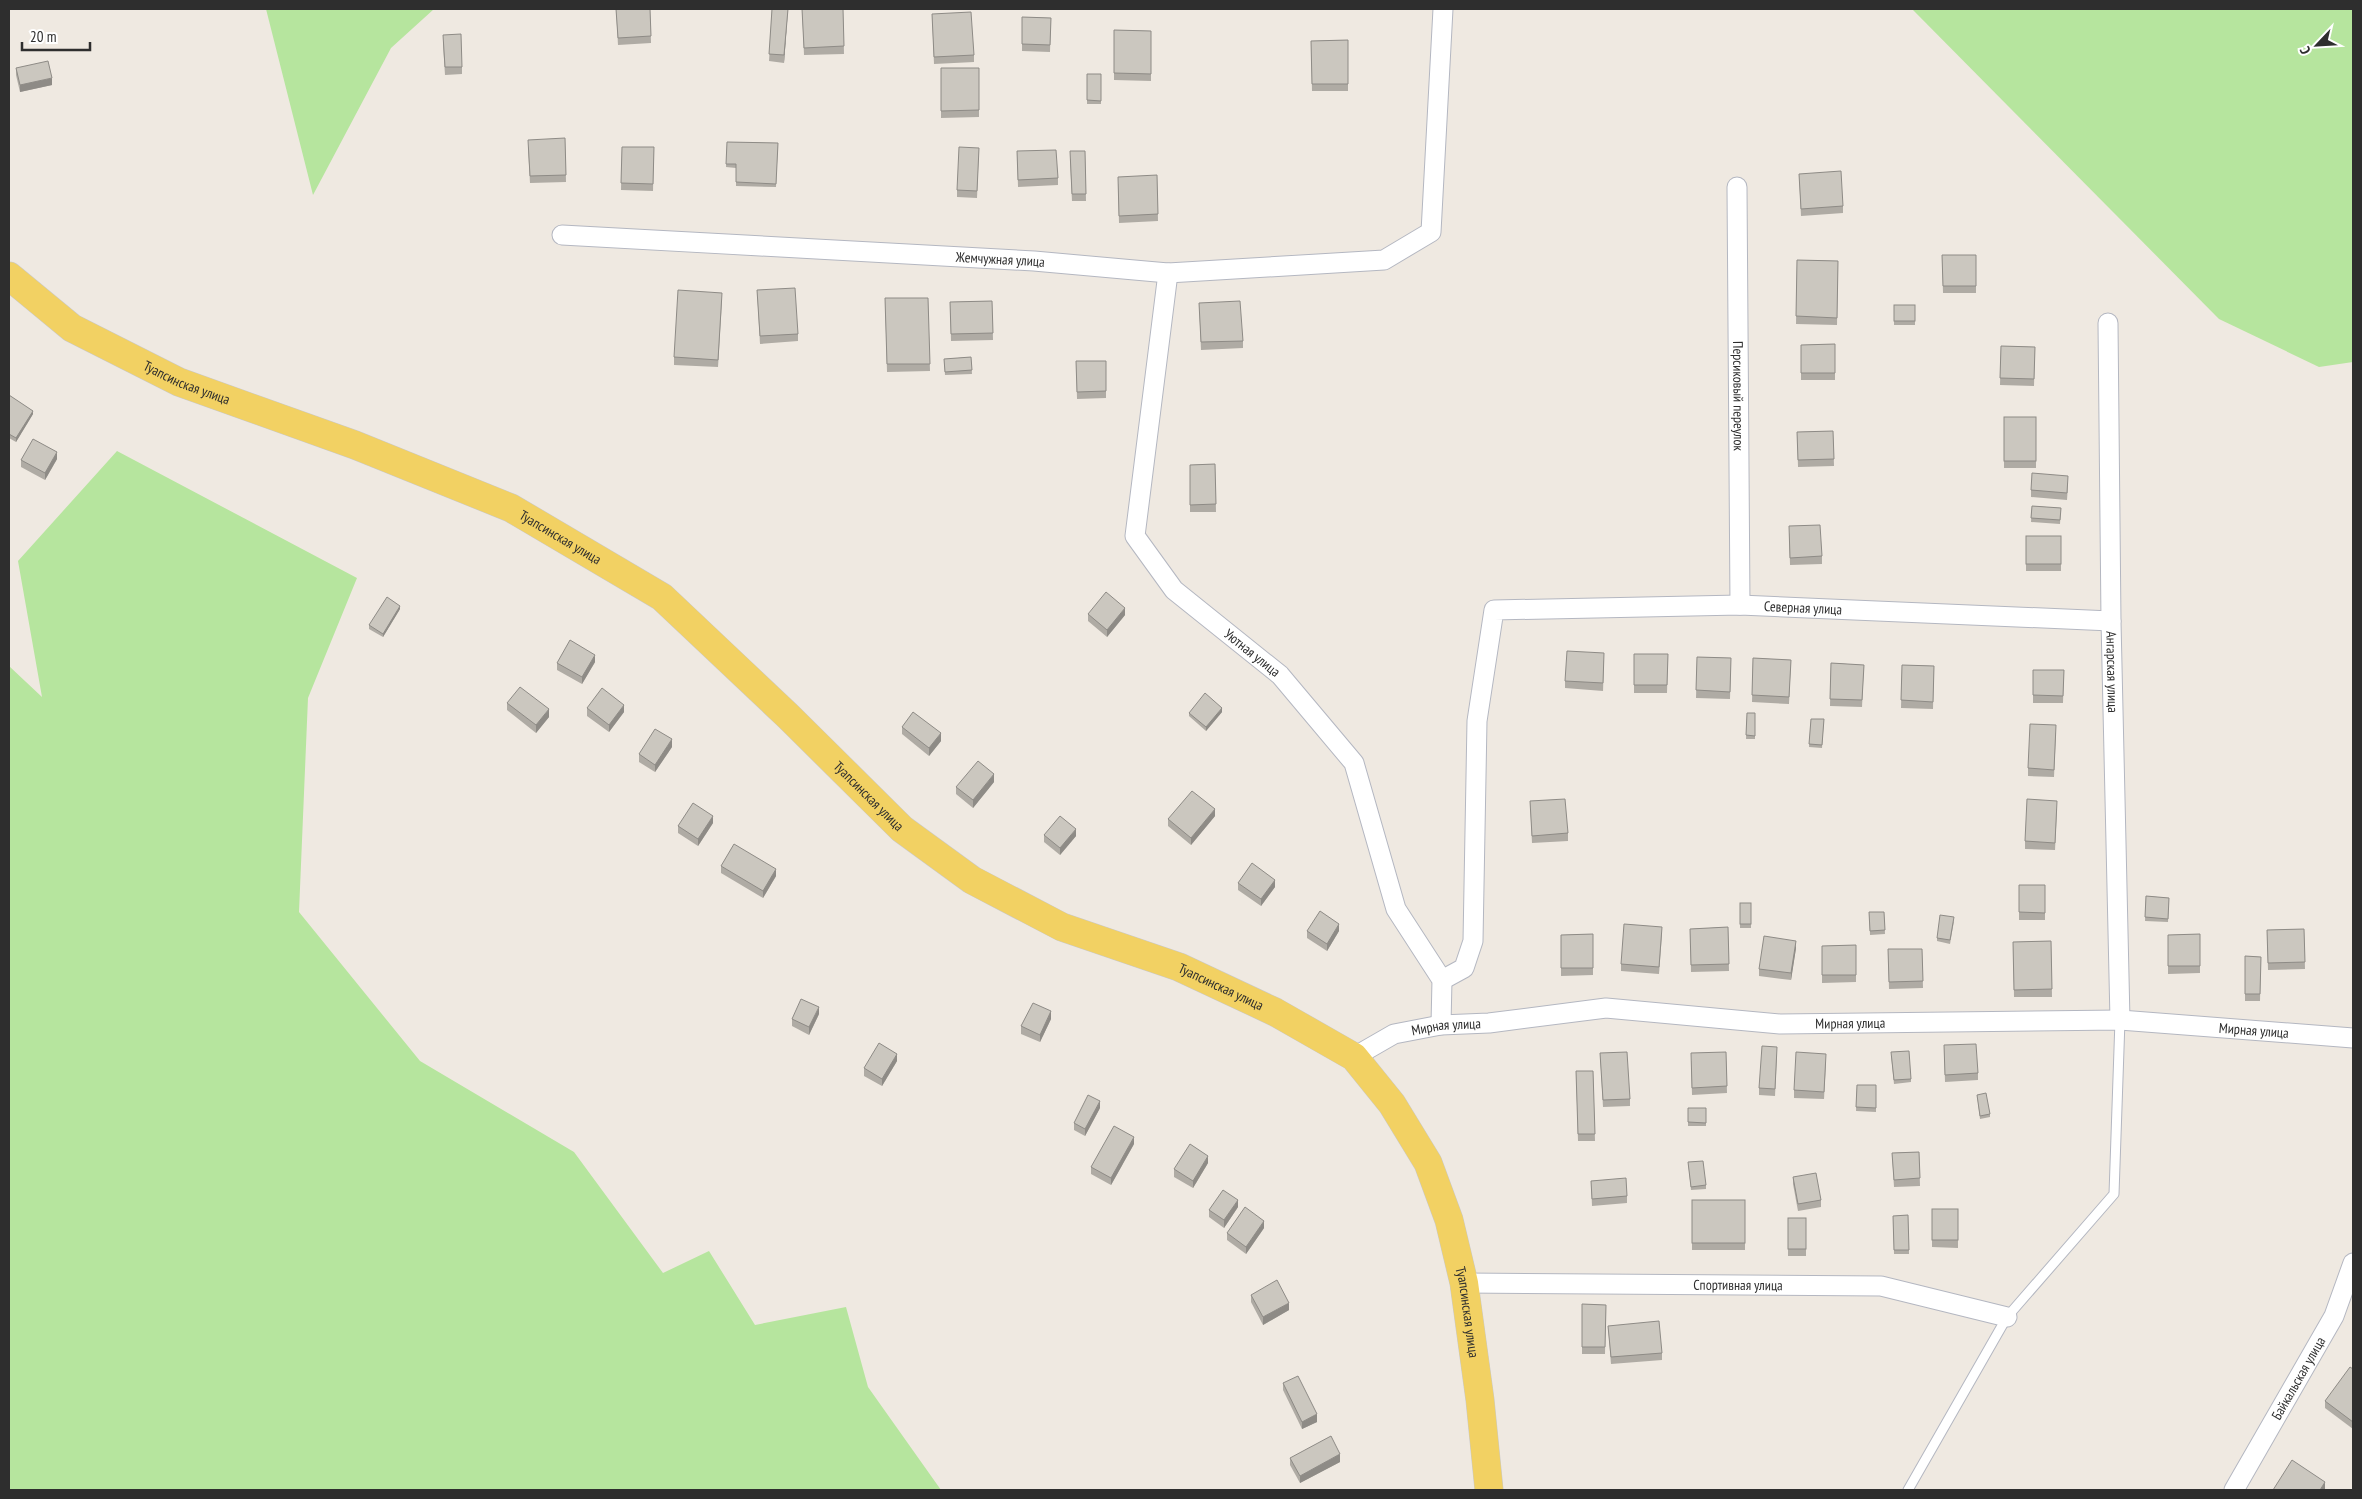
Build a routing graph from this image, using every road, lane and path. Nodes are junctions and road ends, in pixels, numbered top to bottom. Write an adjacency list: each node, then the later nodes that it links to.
1 (1443, 9): 4 (street, Жемчужная улица)
2 (1737, 187): 7 (street, Персиковый переулок)
3 (562, 235): 4 (street, Жемчужная улица)
4 (1168, 273): 9 (street, Уютная улица)
5 (9, 276): 13 (main road, Туапсинская улица)
6 (2108, 323): 8 (street, Ангарская улица)
7 (1740, 605): 8 (street, Северная улица); 9 (street, Северная улица)
8 (2111, 621): 10 (street, Ангарская улица)
9 (1442, 980): 11 (street)
10 (2120, 1020): 11 (street, Мирная улица); 12 (street, Мирная улица); 16 (lane)
11 (1441, 1025): 13 (street, Мирная улица)
12 (2353, 1038)
13 (1354, 1056): 15 (main road, Туапсинская улица)
14 (2353, 1263): 19 (street, Байкальская улица)
15 (1464, 1283): 16 (street, Спортивная улица); 17 (main road, Туапсинская улица)
16 (2007, 1317): 18 (lane)
17 (1489, 1490)
18 (1908, 1490)
19 (2234, 1490)

